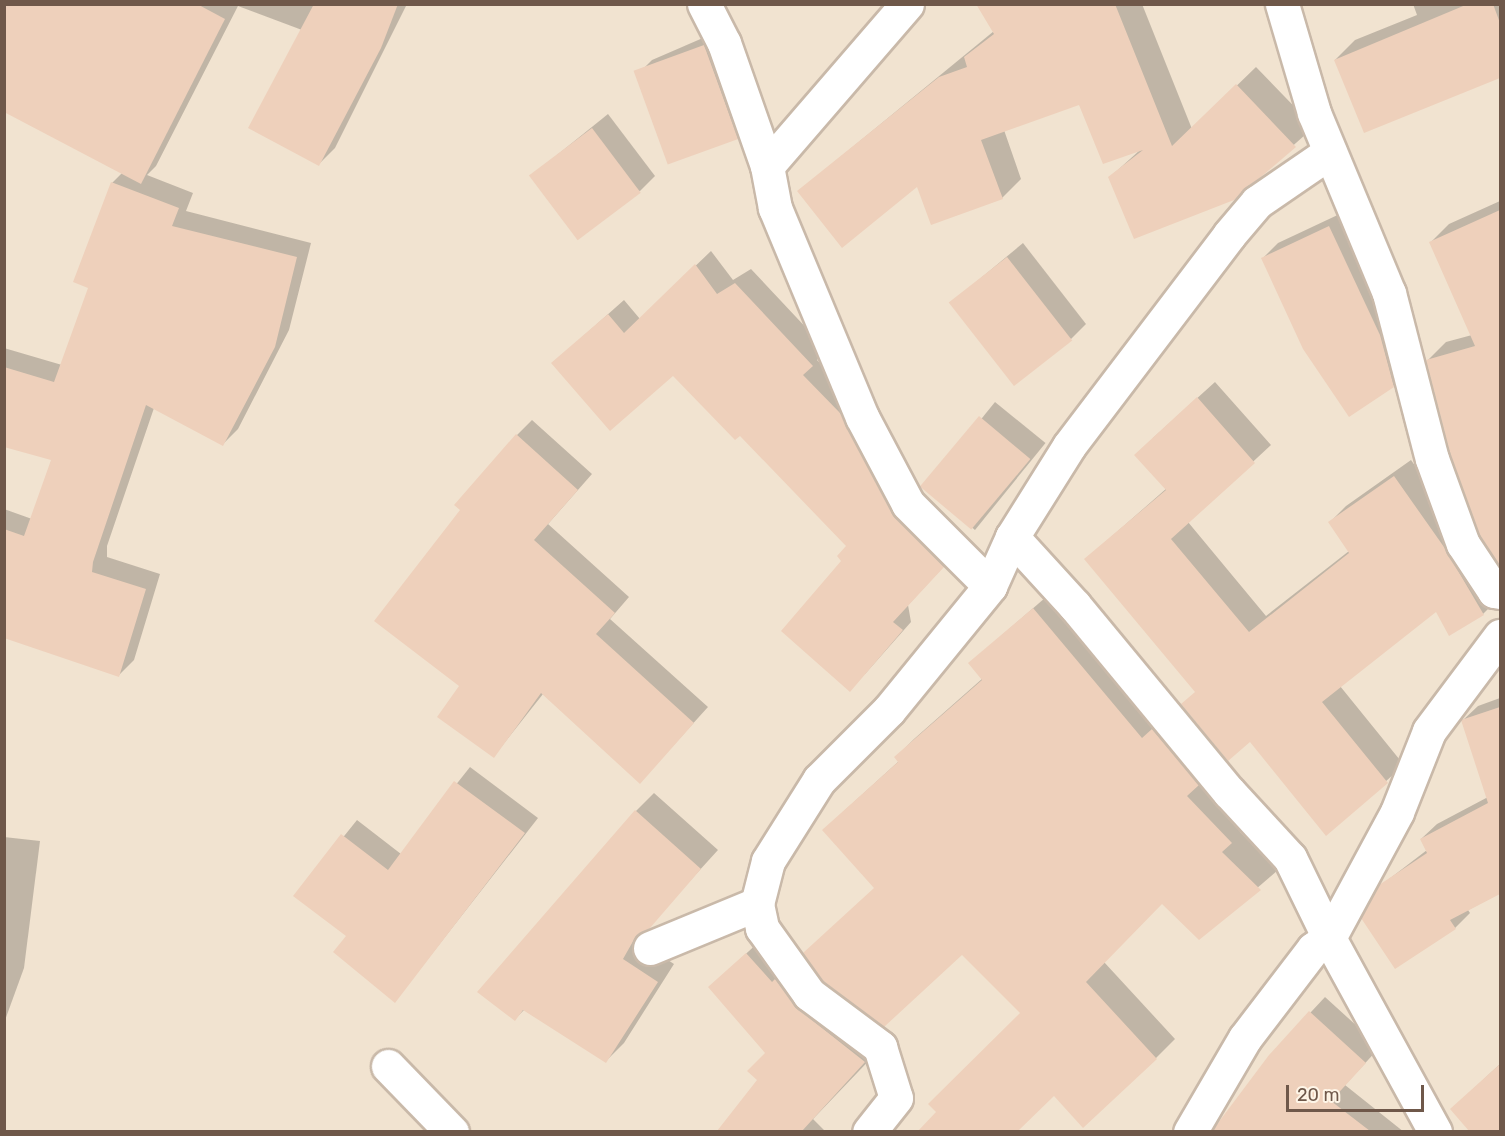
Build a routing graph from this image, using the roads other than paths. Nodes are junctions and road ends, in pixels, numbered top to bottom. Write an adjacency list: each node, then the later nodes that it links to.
1 (704, 4): 5 (street)
2 (907, 4): 5 (street)
3 (1282, 4): 4 (street)
4 (1330, 152): 6 (street); 8 (street)
5 (767, 166): 7 (street)
6 (1012, 537): 7 (street); 11 (street)
7 (990, 586): 10 (street)
8 (1500, 592)
9 (1500, 636): 11 (street)
10 (757, 904): 12 (street); 15 (street)
11 (1329, 938): 16 (street); 17 (street)
12 (650, 948)
13 (388, 1066): 14 (street)
14 (452, 1131)
15 (869, 1131)
16 (1190, 1131)
17 (1435, 1131)

